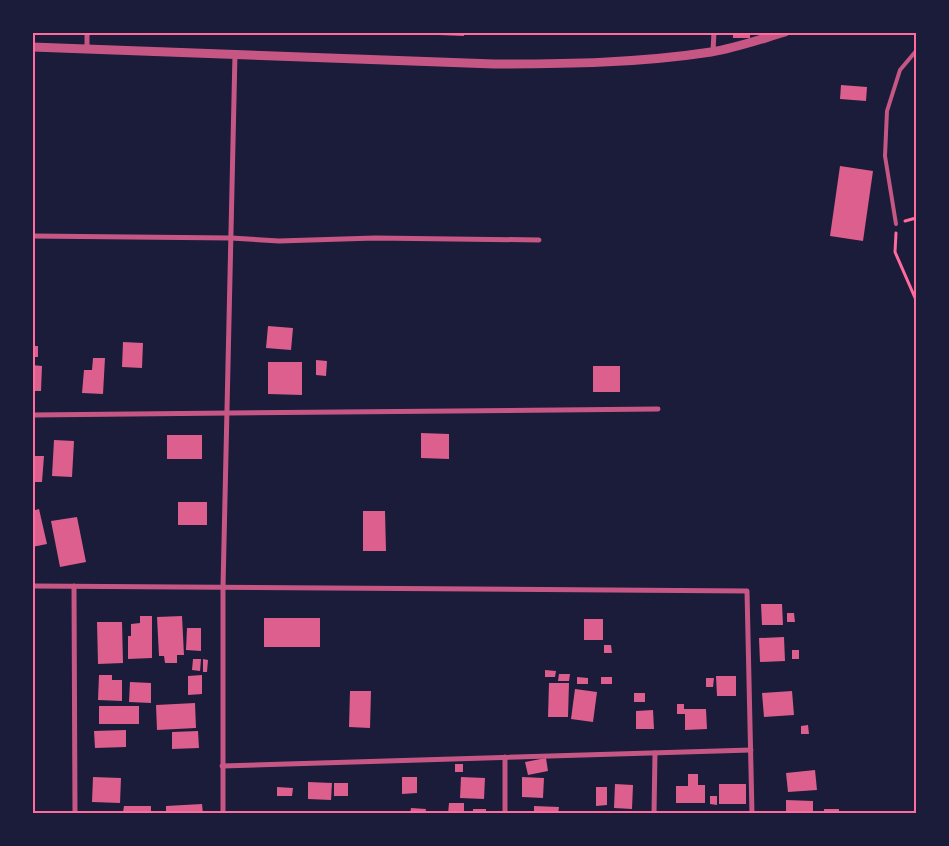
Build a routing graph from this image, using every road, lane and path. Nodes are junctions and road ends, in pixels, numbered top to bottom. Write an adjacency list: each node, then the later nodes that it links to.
1 (87, 32): 5 (street)
2 (714, 32): 6 (street)
3 (785, 32): 6 (street)
4 (32, 47): 5 (street)
5 (87, 50): 8 (street)
6 (713, 51): 8 (street)
7 (916, 51): 9 (lane)
8 (236, 54): 11 (street)
9 (896, 224): 13 (path)
10 (32, 236): 11 (street)
11 (231, 238): 12 (street); 15 (street)
12 (539, 240)
13 (916, 300)
14 (658, 409): 15 (street)
15 (227, 414): 16 (street); 19 (street)
16 (32, 415)
17 (32, 586): 18 (street)
18 (74, 586): 19 (street); 24 (street)
19 (223, 587): 20 (street); 23 (street)
20 (751, 750): 21 (street); 28 (street)
21 (655, 753): 22 (street); 27 (street)
22 (505, 758): 23 (street); 26 (street)
23 (222, 766): 25 (street)
24 (75, 814)
25 (224, 814)
26 (505, 814)
27 (654, 814)
28 (752, 814)

